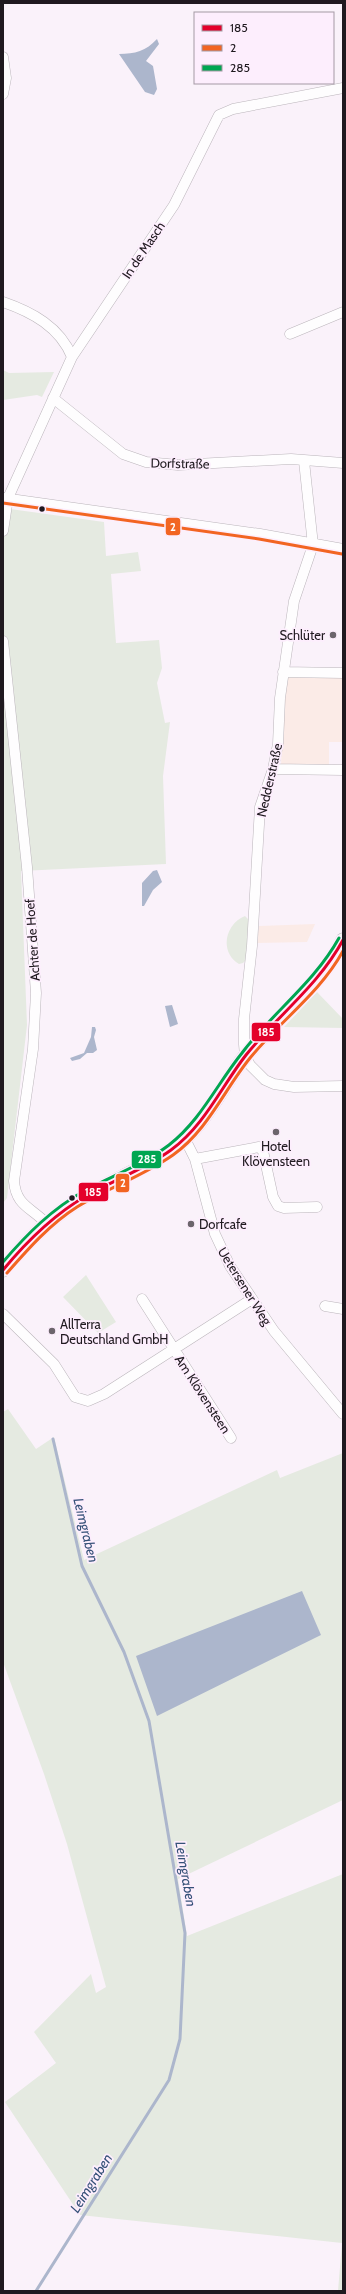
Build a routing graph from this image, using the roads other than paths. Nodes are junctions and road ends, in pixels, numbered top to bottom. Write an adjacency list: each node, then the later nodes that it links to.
1 (3, 57): 3 (street)
2 (343, 88): 7 (street, In de Masch)
3 (4, 89)
4 (3, 302): 7 (street)
5 (343, 312): 6 (street)
6 (290, 334)
7 (72, 357): 8 (street, In de Masch)
8 (53, 398): 9 (street, Dorfstraße); 11 (street, In de Masch)
9 (304, 461): 10 (street, Dorfstraße); 13 (street, Nedderstraße)
10 (343, 463)
11 (6, 498): 12 (street); 13 (street)
12 (3, 531)
13 (314, 545): 14 (street); 16 (street, Nedderstraße)
14 (343, 549)
15 (3, 641): 26 (street, Achter de Hoef)
16 (283, 672): 17 (street); 18 (street, Nedderstraße)
17 (343, 673)
18 (273, 769): 19 (street); 21 (street, Nedderstraße)
19 (343, 770)
20 (343, 940): 21 (main road)
21 (245, 1056): 22 (street); 23 (main road)
22 (343, 1086)
23 (185, 1139): 24 (street, Uetersener Weg); 26 (main road)
24 (195, 1159): 25 (street); 29 (street, Uetersener Weg)
25 (317, 1207)
26 (47, 1224): 27 (main road)
27 (3, 1270)
28 (142, 1299): 33 (street, Am Klövensteen)
29 (252, 1299): 33 (street, Am Klövensteen); 34 (street, Uetersener Weg)
30 (325, 1306): 31 (street)
31 (343, 1309)
32 (3, 1314): 33 (street, Am Klövensteen)
33 (174, 1349): 35 (street, Am Klövensteen)
34 (343, 1414)
35 (231, 1438)

